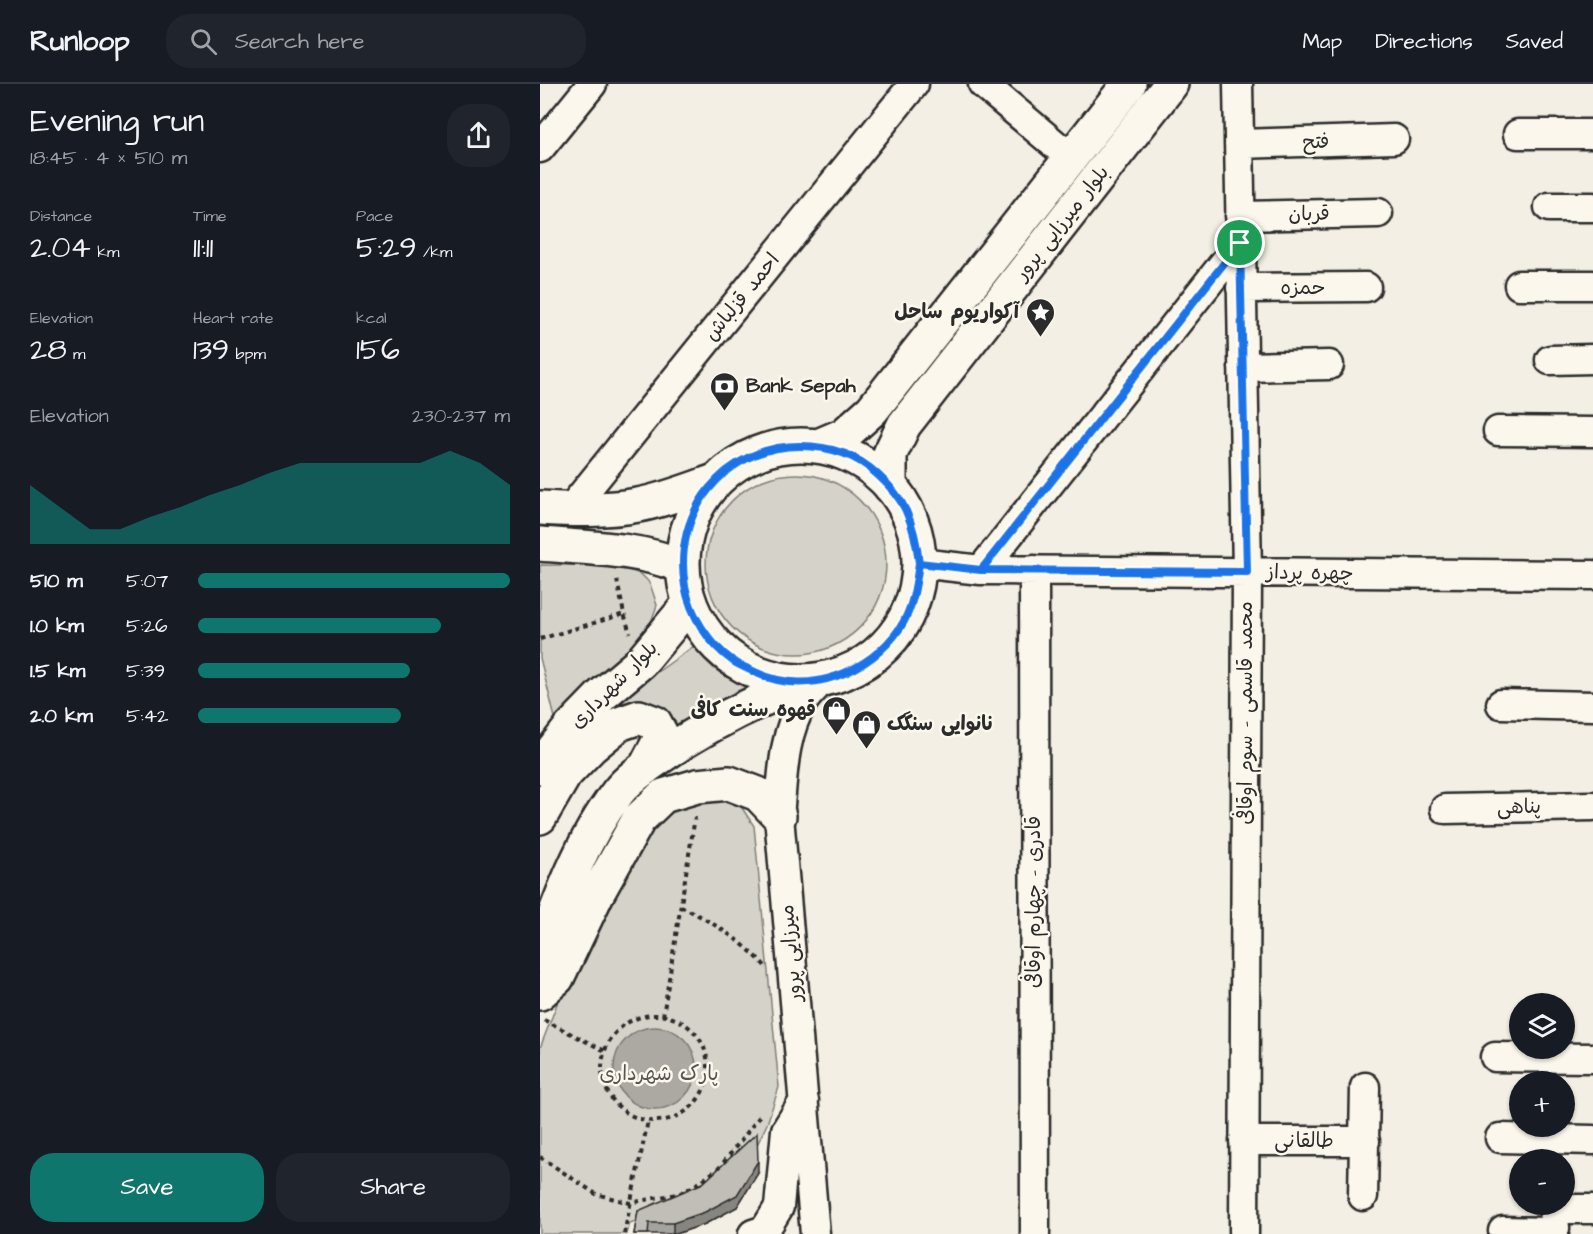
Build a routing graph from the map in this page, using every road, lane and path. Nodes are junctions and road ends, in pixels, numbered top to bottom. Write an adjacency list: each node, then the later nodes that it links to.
1 (592, 84): 11 (street)
2 (914, 84): 30 (street, احمد قزلباش)
3 (983, 84): 12 (street)
4 (1130, 84): 12 (main road, بلوار میرزایی پرور)
5 (1171, 84): 29 (main road, بلوار میرزایی پرور)
6 (1238, 84): 10 (street, محمد قاسمی - سوم اوقافی)
7 (1518, 134): 8 (street)
8 (1593, 134)
9 (1394, 140): 10 (street, فتح)
10 (1239, 144): 16 (street, محمد قاسمی - سوم اوقافی)
11 (540, 148)
12 (1071, 158): 27 (main road, بلوار میرزایی پرور)
13 (1549, 207): 14 (street)
14 (1593, 207)
15 (1378, 213): 16 (street, قربان)
16 (1240, 229): 19 (street, محمد قاسمی - سوم اوقافی); 35 (street)
17 (1519, 285): 18 (street)
18 (1593, 285)
19 (1241, 288): 20 (street, حمزه); 24 (street, محمد قاسمی - سوم اوقافی)
20 (1366, 288)
21 (1550, 360): 22 (street)
22 (1593, 360)
23 (1329, 365): 24 (street)
24 (1243, 367): 37 (street, محمد قاسمی - سوم اوقافی)
25 (1498, 431): 26 (street)
26 (1593, 432)
27 (818, 446): 28 (main road); 29 (main road)
28 (715, 481): 30 (main road); 34 (main road)
29 (890, 486): 33 (main road)
30 (555, 509)
31 (540, 544): 32 (main road)
32 (613, 550): 34 (main road); 40 (path)
33 (919, 563): 35 (street, چهره پرداز); 43 (main road)
34 (682, 566): 39 (main road)
35 (981, 570): 36 (street, چهره پرداز)
36 (1034, 570): 37 (street, چهره پرداز); 78 (street, قادری - چهارم اوقافی)
37 (1247, 572): 38 (street, چهره پرداز); 69 (street, محمد قاسمی - سوم اوقافی)
38 (1593, 575)
39 (689, 604): 42 (main road, بلوار شهرداری); 43 (main road)
40 (624, 614): 41 (path); 42 (path)
41 (540, 639)
42 (641, 662): 46 (main road, بلوار شهرداری)
43 (812, 682): 47 (main road); 51 (street, میرزایی پرور)
44 (1501, 704): 45 (street)
45 (1593, 706)
46 (540, 766)
47 (645, 768): 52 (main road); 54 (main road)
48 (698, 786): 51 (main road); 53 (path); 56 (main road)
49 (1593, 806): 50 (street, پناهی)
50 (1445, 809)
51 (779, 816): 63 (street, میرزایی پرور)
52 (540, 817)
53 (681, 906): 55 (path); 57 (path)
54 (540, 956)
55 (765, 967)
56 (540, 993)
57 (663, 1016): 59 (path); 65 (path)
58 (540, 1018): 59 (path)
59 (605, 1051): 65 (path)
60 (1495, 1057): 61 (street)
61 (1593, 1058)
62 (1365, 1087): 67 (street)
63 (804, 1101): 76 (street); 77 (street, میرزایی پرور)
64 (760, 1116): 72 (path)
65 (648, 1121): 72 (path)
66 (1500, 1138): 68 (street)
67 (1365, 1140): 69 (street, طالقانی); 71 (street)
68 (1593, 1140)
69 (1244, 1142): 79 (street, محمد قاسمی - سوم اوقافی)
70 (540, 1157): 72 (path)
71 (1363, 1196)
72 (630, 1203): 75 (path)
73 (1593, 1209): 74 (street)
74 (1503, 1231)
75 (624, 1234)
76 (753, 1234)
77 (815, 1234)
78 (1035, 1234)
79 (1244, 1234)

